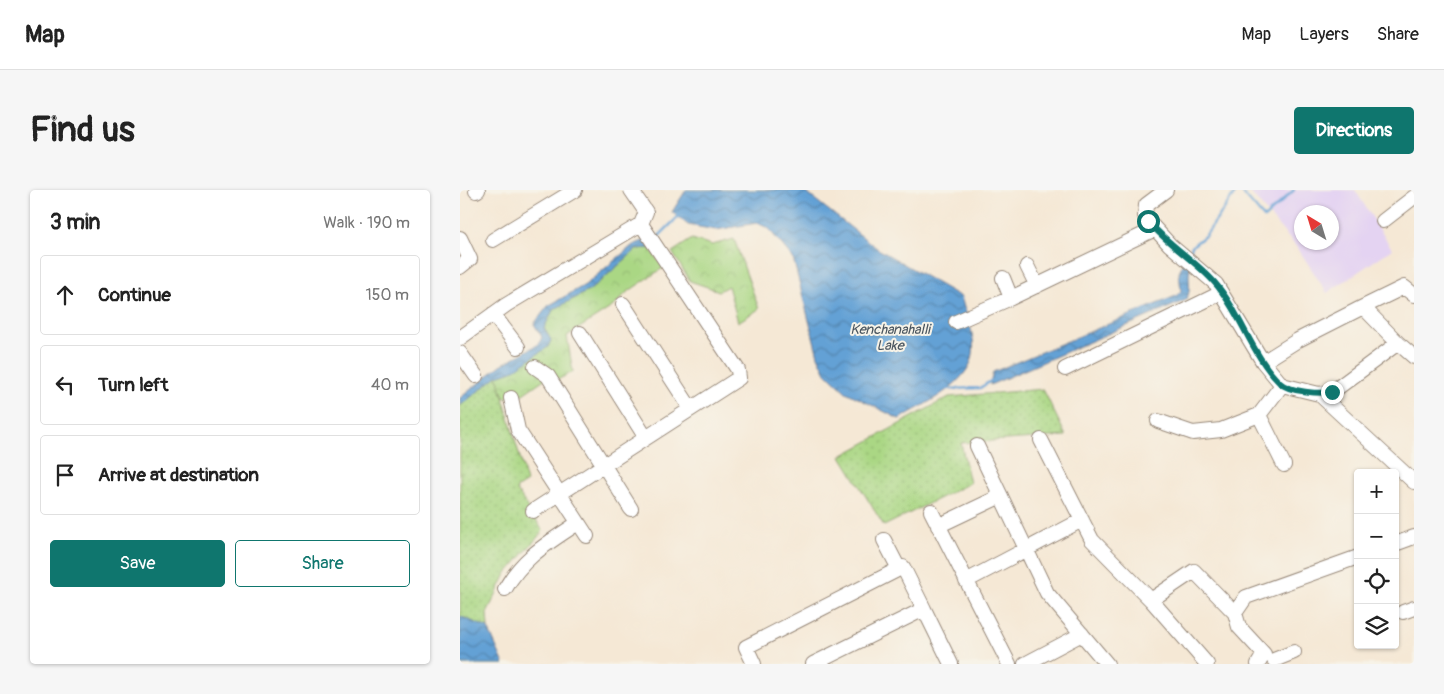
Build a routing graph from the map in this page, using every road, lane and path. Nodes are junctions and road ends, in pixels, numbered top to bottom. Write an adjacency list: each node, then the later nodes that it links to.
1 (575, 190): 9 (street)
2 (632, 190): 6 (street)
3 (1166, 190): 7 (street)
4 (1414, 197): 5 (street)
5 (1384, 220)
6 (641, 224): 19 (street); 34 (street)
7 (1155, 229): 13 (street); 14 (street)
8 (460, 238): 11 (street)
9 (494, 240)
10 (1027, 266): 13 (street)
11 (460, 267)
12 (1003, 278): 16 (street)
13 (1037, 286): 16 (street)
14 (1221, 292): 27 (street); 29 (street)
15 (1414, 295): 18 (street)
16 (1011, 298): 20 (street)
17 (623, 304): 34 (street)
18 (1363, 307): 23 (street); 27 (street)
19 (493, 314): 22 (street); 24 (street)
20 (956, 322)
21 (580, 333): 37 (street)
22 (460, 338)
23 (1398, 343): 26 (street); 32 (street)
24 (518, 348)
25 (460, 353): 30 (street)
26 (1414, 357)
27 (1263, 362): 31 (street)
28 (535, 367): 40 (street)
29 (1065, 369)
30 (476, 376)
31 (1282, 385): 32 (street); 35 (street)
32 (1319, 394): 42 (street)
33 (511, 398): 43 (street)
34 (691, 409): 37 (street)
35 (1258, 414): 36 (street); 41 (street)
36 (1158, 420)
37 (646, 438): 40 (street)
38 (1041, 440): 48 (street)
39 (977, 446): 44 (street)
40 (604, 465): 43 (street); 45 (street)
41 (1284, 465)
42 (1414, 482)
43 (559, 494): 46 (street); 49 (street)
44 (1001, 496): 50 (street); 55 (street)
45 (631, 509)
46 (533, 510)
47 (931, 511): 50 (street)
48 (1082, 520): 55 (street); 60 (street)
49 (578, 524): 51 (street); 59 (street)
50 (938, 526): 58 (street)
51 (587, 536)
52 (1414, 537): 54 (street)
53 (884, 540): 57 (street)
54 (1399, 543)
55 (1026, 549): 58 (street); 63 (street)
56 (1354, 558): 62 (street)
57 (899, 569): 61 (street); 67 (street)
58 (966, 581): 69 (street)
59 (505, 589)
60 (1151, 600): 62 (street); 72 (street)
61 (924, 609): 66 (street); 68 (street)
62 (1235, 613): 65 (street)
63 (1082, 634): 70 (street); 71 (street)
64 (1294, 652): 65 (street)
65 (1268, 661)
66 (816, 663)
67 (754, 664)
68 (951, 664)
69 (1009, 664)
70 (1025, 664)
71 (1107, 664)
72 (1207, 664)

